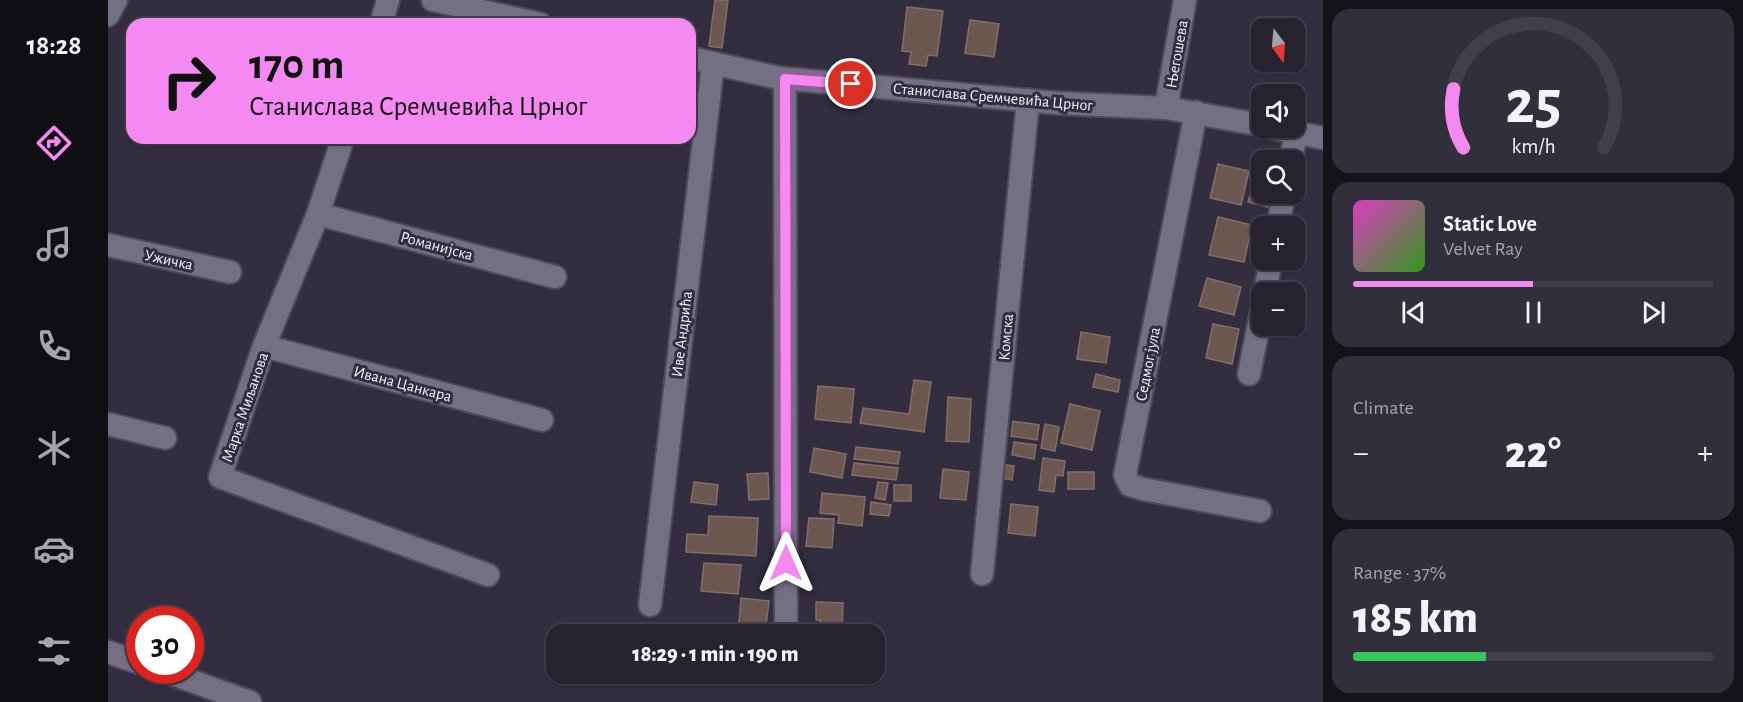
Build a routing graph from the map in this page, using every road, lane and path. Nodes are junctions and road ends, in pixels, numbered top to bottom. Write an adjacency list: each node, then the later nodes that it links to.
1 (116, 0): 5 (street)
2 (388, 0): 6 (street)
3 (433, 0): 7 (street)
4 (1185, 0): 12 (street, Његошева)
5 (108, 15)
6 (383, 18)
7 (513, 18)
8 (696, 59): 9 (street, Станислава Сремчевића Црног)
9 (713, 63): 10 (street, Станислава Сремчевића Црног); 31 (street, Иве Андрића)
10 (785, 79): 11 (street, Станислава Сремчевића Црног); 32 (street)
11 (1028, 100): 12 (street, Станислава Сремчевића Црног); 29 (street, Комска)
12 (1166, 108): 13 (street, Станислава Сремчевића Црног)
13 (1196, 112): 14 (street, Станислава Сремчевића Црног); 28 (street, Седмог јула)
14 (1251, 123)
15 (1305, 134): 16 (street)
16 (1323, 138)
17 (341, 144): 18 (street, Марка Миљанова)
18 (318, 214): 21 (street, Романијска); 23 (street, Марка Миљанова)
19 (108, 245): 20 (street, Ужичка)
20 (230, 272)
21 (555, 277)
22 (1257, 336): 24 (street)
23 (264, 346): 25 (street, Ивана Цанкара); 30 (street, Марка Миљанова)
24 (1249, 374)
25 (542, 420)
26 (108, 424): 27 (street)
27 (165, 438)
28 (1260, 511)
29 (982, 574)
30 (488, 575)
31 (650, 604)
32 (786, 624)
33 (108, 652): 34 (street)
34 (126, 658)
35 (200, 684): 36 (street)
36 (250, 702)

